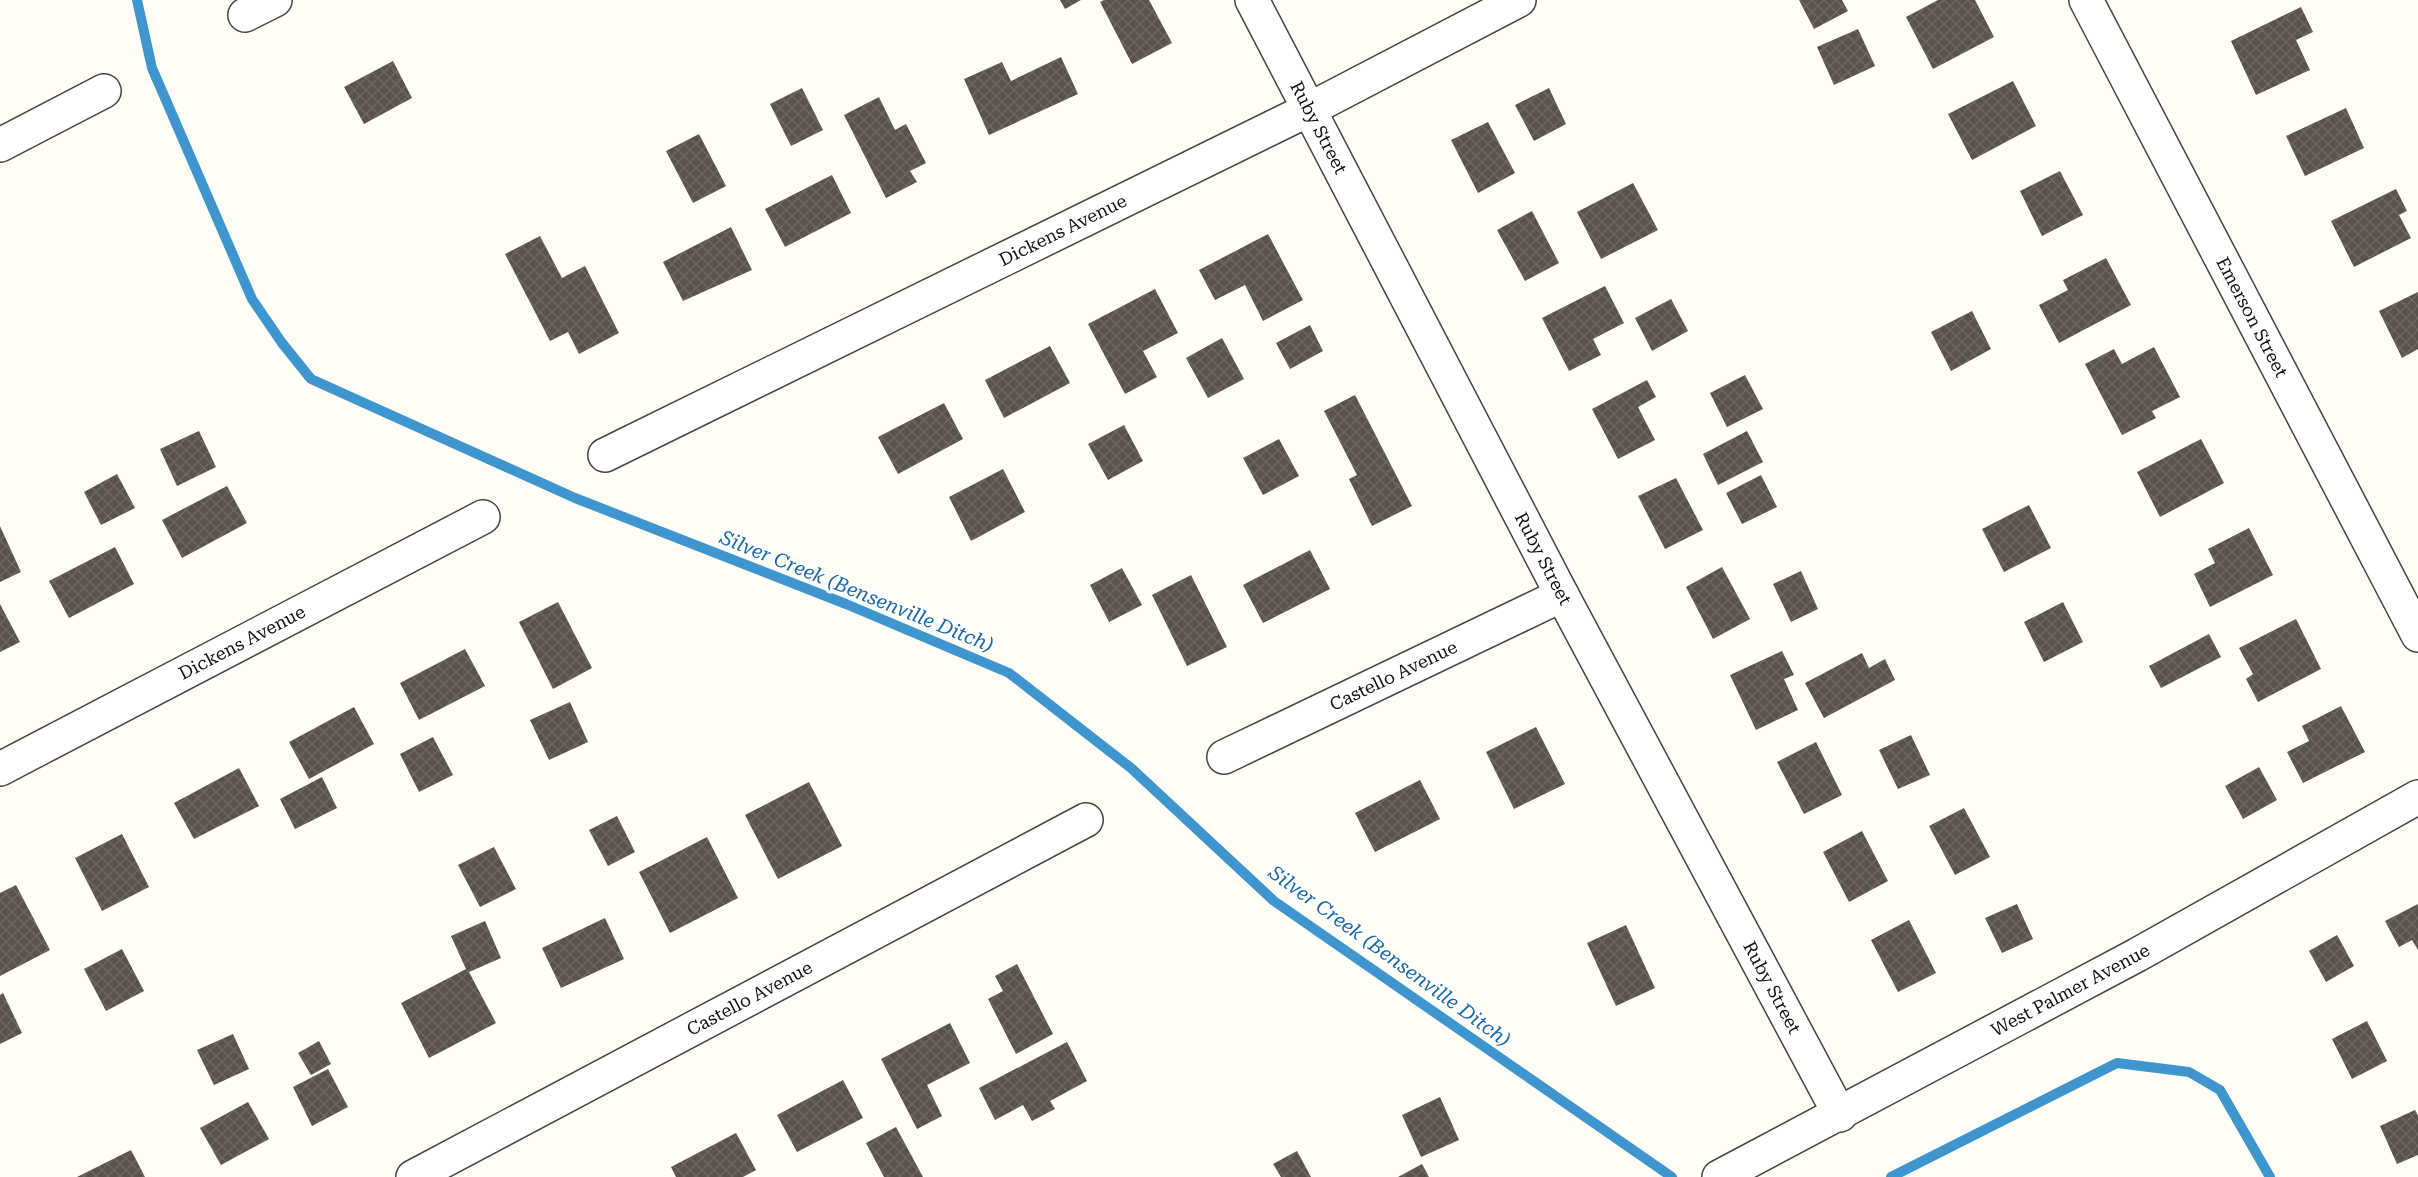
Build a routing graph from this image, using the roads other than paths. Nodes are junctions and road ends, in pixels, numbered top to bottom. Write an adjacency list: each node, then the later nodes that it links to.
1 (275, 0): 5 (street)
2 (1252, 0): 7 (street, Ruby Street)
3 (1519, 0): 7 (street, Dickens Avenue)
4 (2086, 0): 12 (street, Emerson Street)
5 (245, 15)
6 (104, 91): 8 (street)
7 (1310, 109): 9 (street, Dickens Avenue); 11 (street, Ruby Street)
8 (0, 145)
9 (605, 455)
10 (483, 517): 14 (street, Dickens Avenue)
11 (1562, 595): 13 (street, Castello Avenue); 17 (street, Ruby Street)
12 (2418, 635)
13 (1224, 757)
14 (0, 770)
15 (2418, 797): 17 (street, West Palmer Avenue)
16 (1086, 820): 18 (street, Castello Avenue)
17 (1840, 1115): 19 (street, West Palmer Avenue)
18 (413, 1177)
19 (1719, 1177)

